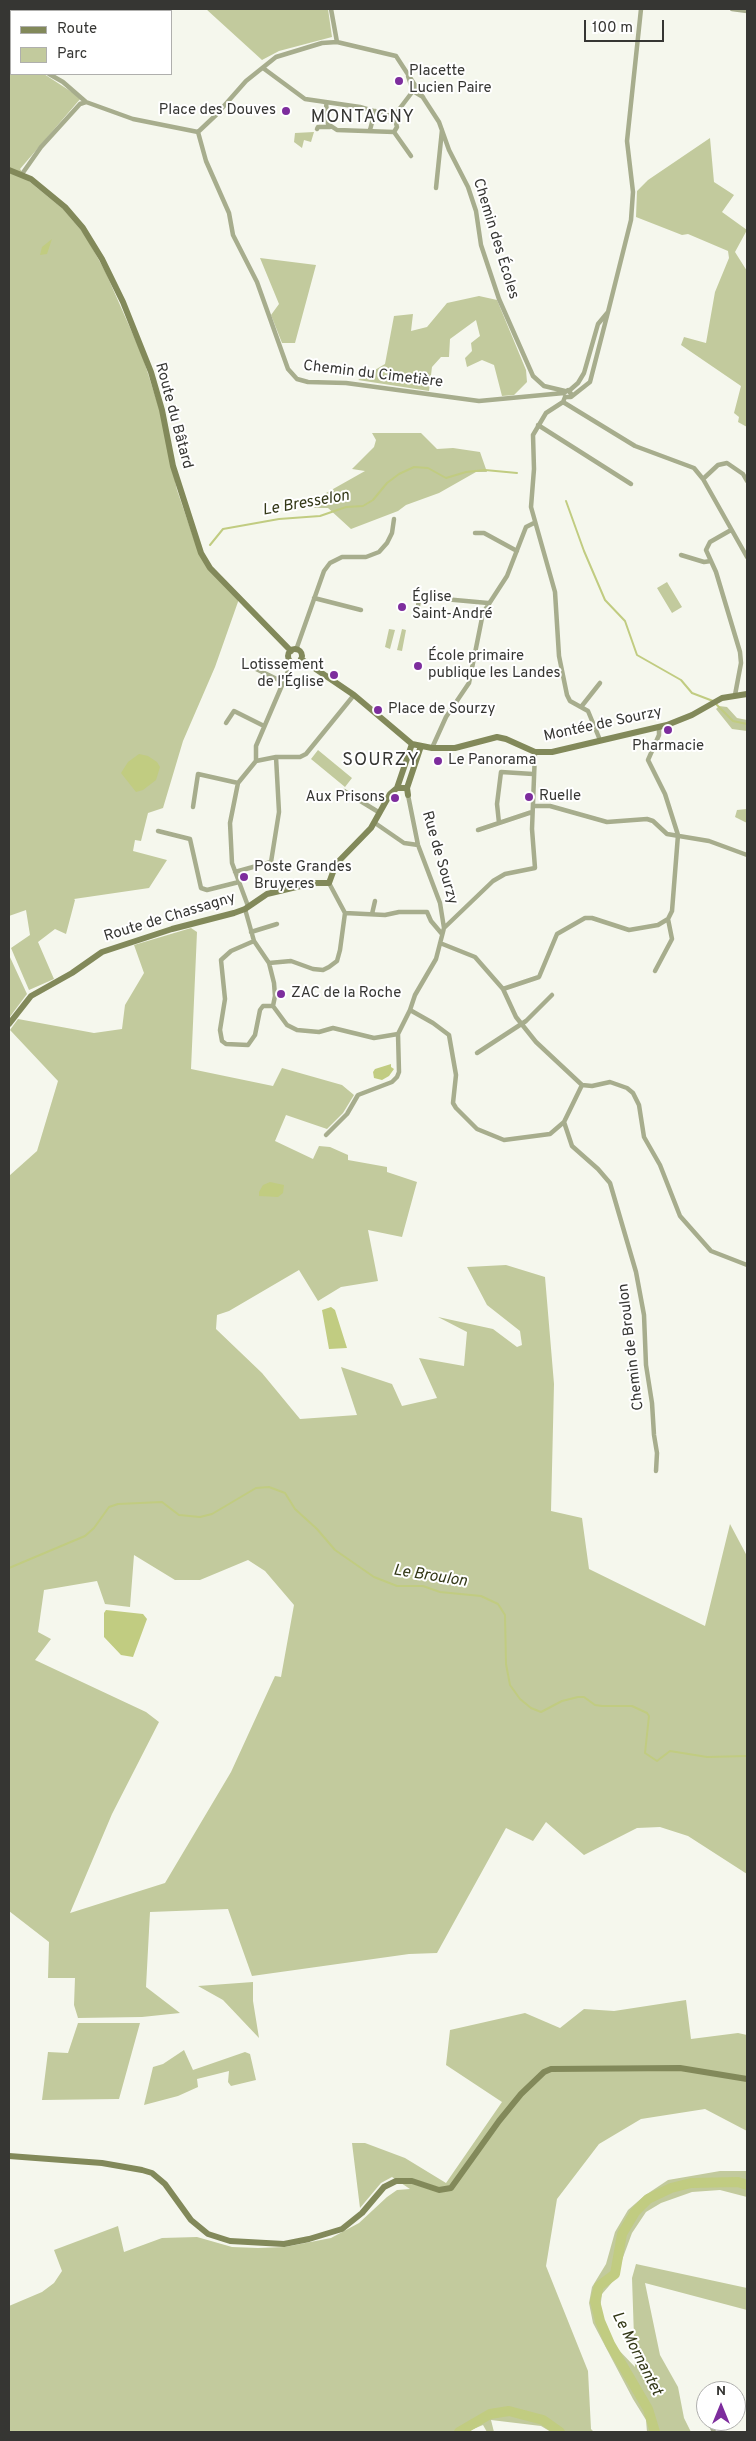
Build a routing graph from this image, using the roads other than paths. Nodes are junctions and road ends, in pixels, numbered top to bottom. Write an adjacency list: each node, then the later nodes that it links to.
1 (331, 9): 5 (street)
2 (641, 9): 25 (street)
3 (732, 9): 4 (street)
4 (747, 11)
5 (337, 42): 6 (street); 7 (street, Chemin des Écoles)
6 (263, 68): 12 (street); 19 (street)
7 (408, 74): 9 (street); 10 (street, Chemin des Écoles)
8 (51, 75): 11 (street)
9 (413, 91): 10 (street); 14 (street)
10 (424, 98): 18 (street, Chemin des Écoles)
11 (86, 102): 19 (street); 23 (street)
12 (323, 102): 13 (street); 15 (street)
13 (375, 111): 14 (street); 17 (street)
14 (394, 116): 20 (street)
15 (330, 127): 16 (street); 17 (street)
16 (317, 129)
17 (370, 130): 20 (street)
18 (442, 130): 24 (street); 26 (street, Chemin des Écoles)
19 (198, 132): 26 (street, Chemin du Cimetière)
20 (394, 132): 21 (street)
21 (411, 156)
22 (9, 170): 23 (street, Route du Bâtard)
23 (22, 174): 43 (street, Route du Bâtard)
24 (436, 188)
25 (608, 312): 26 (street); 26 (street)
26 (567, 395): 27 (street); 28 (street, Chemin des Écoles)
27 (538, 425): 30 (street); 32 (street)
28 (703, 479): 29 (street); 33 (street)
29 (747, 481)
30 (631, 484)
31 (394, 518): 39 (street)
32 (534, 523): 35 (street); 54 (street)
33 (731, 530): 37 (street); 38 (street)
34 (475, 533): 35 (street)
35 (517, 551): 40 (street)
36 (681, 555): 38 (street)
37 (747, 558)
38 (711, 561): 45 (street)
39 (314, 598): 41 (street); 43 (street)
40 (488, 603): 42 (street); 61 (street)
41 (361, 610)
42 (417, 612)
43 (293, 651): 46 (street); 47 (street)
44 (747, 656): 45 (street)
45 (741, 657): 53 (street)
46 (301, 659): 47 (street); 52 (street)
47 (292, 662): 49 (street)
48 (252, 667): 49 (street)
49 (283, 682): 56 (street)
50 (600, 683): 54 (street)
51 (747, 694): 53 (street, Montée de Sourzy)
52 (354, 695): 59 (street); 63 (street)
53 (735, 695): 57 (street, Montée de Sourzy)
54 (582, 707): 58 (street)
55 (226, 723): 56 (street)
56 (264, 726): 64 (street)
57 (659, 728): 58 (street, Montée de Sourzy); 79 (street)
58 (600, 740): 62 (street, Montée de Sourzy)
59 (412, 744): 60 (street); 67 (street)
60 (421, 746): 61 (street); 68 (street)
61 (432, 748): 62 (street, Montée de Sourzy)
62 (535, 752): 65 (street)
63 (276, 757): 64 (street); 82 (street)
64 (256, 761): 66 (street)
65 (533, 774): 71 (street); 76 (street)
66 (238, 783): 72 (street); 82 (street)
67 (397, 788): 68 (street); 73 (street)
68 (407, 788): 70 (street)
69 (344, 791): 73 (street)
70 (408, 795): 80 (street, Rue de Sourzy)
71 (533, 806): 74 (street); 79 (street)
72 (192, 807)
73 (380, 812): 75 (street)
74 (532, 812): 76 (street); 91 (street)
75 (375, 822): 80 (street); 84 (street)
76 (499, 823): 77 (street)
77 (478, 830)
78 (158, 831): 83 (street)
79 (678, 835): 81 (street); 89 (street)
80 (418, 845): 91 (street, Rue de Sourzy)
81 (747, 855)
82 (235, 872): 83 (street)
83 (239, 882): 86 (street)
84 (329, 882): 86 (street, Route de Chassagny); 87 (street)
85 (375, 901): 88 (street)
86 (246, 908): 92 (street); 102 (street, Route de Chassagny)
87 (345, 913): 88 (street); 96 (street)
88 (372, 914): 93 (street)
89 (668, 919): 97 (street); 98 (street)
90 (276, 924): 92 (street)
91 (444, 928): 93 (street)
92 (251, 932): 94 (street)
93 (442, 934): 95 (street)
94 (254, 941): 96 (street); 100 (street)
95 (440, 943): 98 (street); 101 (street)
96 (269, 963): 100 (street)
97 (655, 971)
98 (503, 989): 103 (street)
99 (552, 994): 103 (street)
100 (273, 1006): 104 (street)
101 (410, 1010): 104 (street); 107 (street)
102 (9, 1024)
103 (521, 1024): 105 (street); 106 (street)
104 (398, 1034): 108 (street)
105 (477, 1053)
106 (582, 1085): 107 (street); 109 (street)
107 (564, 1122): 110 (street, Chemin de Broulon)
108 (326, 1135)
109 (747, 1264)
110 (656, 1471)
111 (747, 2079): 112 (street)
112 (9, 2156)

